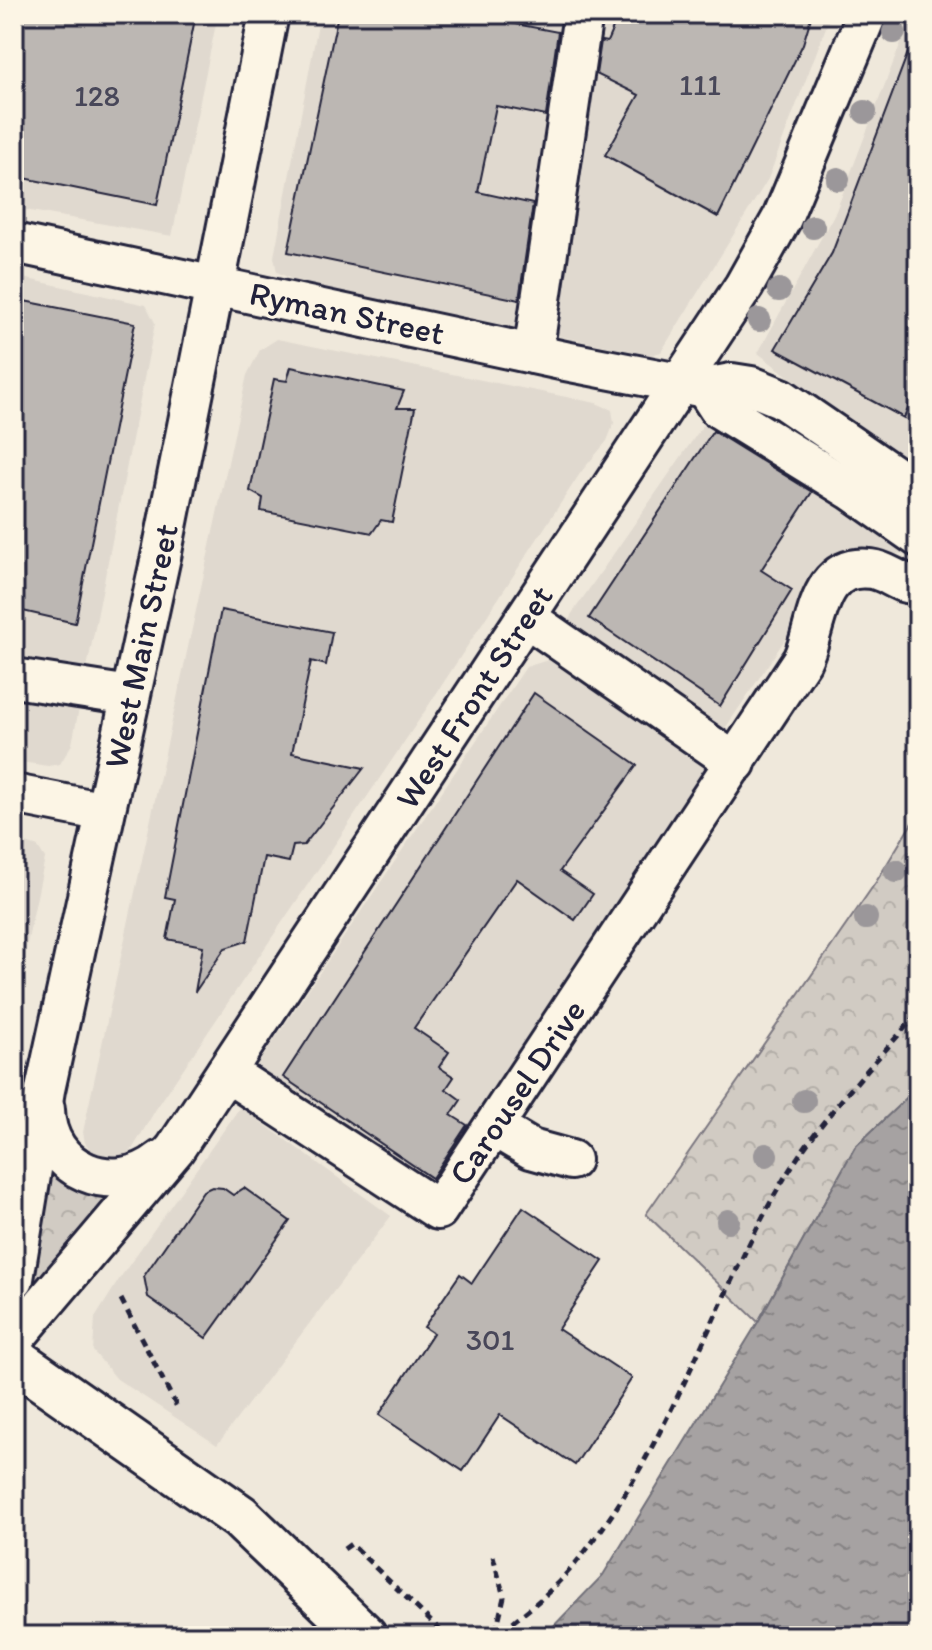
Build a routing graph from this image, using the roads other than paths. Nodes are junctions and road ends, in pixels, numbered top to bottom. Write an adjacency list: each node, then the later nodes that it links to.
1 (269, 14): 5 (street, West Main Street)
2 (583, 14): 6 (street)
3 (867, 14): 7 (street, West Front Street)
4 (14, 243): 5 (street, Ryman Street)
5 (215, 284): 6 (street, Ryman Street); 13 (street, West Main Street)
6 (533, 354): 7 (street, Ryman Street)
7 (693, 385): 8 (street, Ryman Street); 9 (street); 11 (street, West Front Street)
8 (918, 492)
9 (918, 537)
10 (918, 584): 14 (street, Carousel Drive)
11 (527, 618): 14 (street); 17 (street, West Front Street)
12 (14, 678): 13 (street)
13 (130, 696): 16 (street, West Main Street)
14 (736, 763): 19 (street, Carousel Drive)
15 (14, 794): 16 (street)
16 (105, 812): 18 (street, West Main Street)
17 (226, 1072): 19 (street, Carousel Drive); 20 (street, West Front Street)
18 (45, 1090): 20 (street); 22 (street, West Main Street)
19 (494, 1127): 21 (street)
20 (175, 1149): 23 (street, West Front Street)
21 (571, 1160)
22 (14, 1279)
23 (14, 1339)
24 (14, 1359): 25 (main road)
25 (364, 1636)

